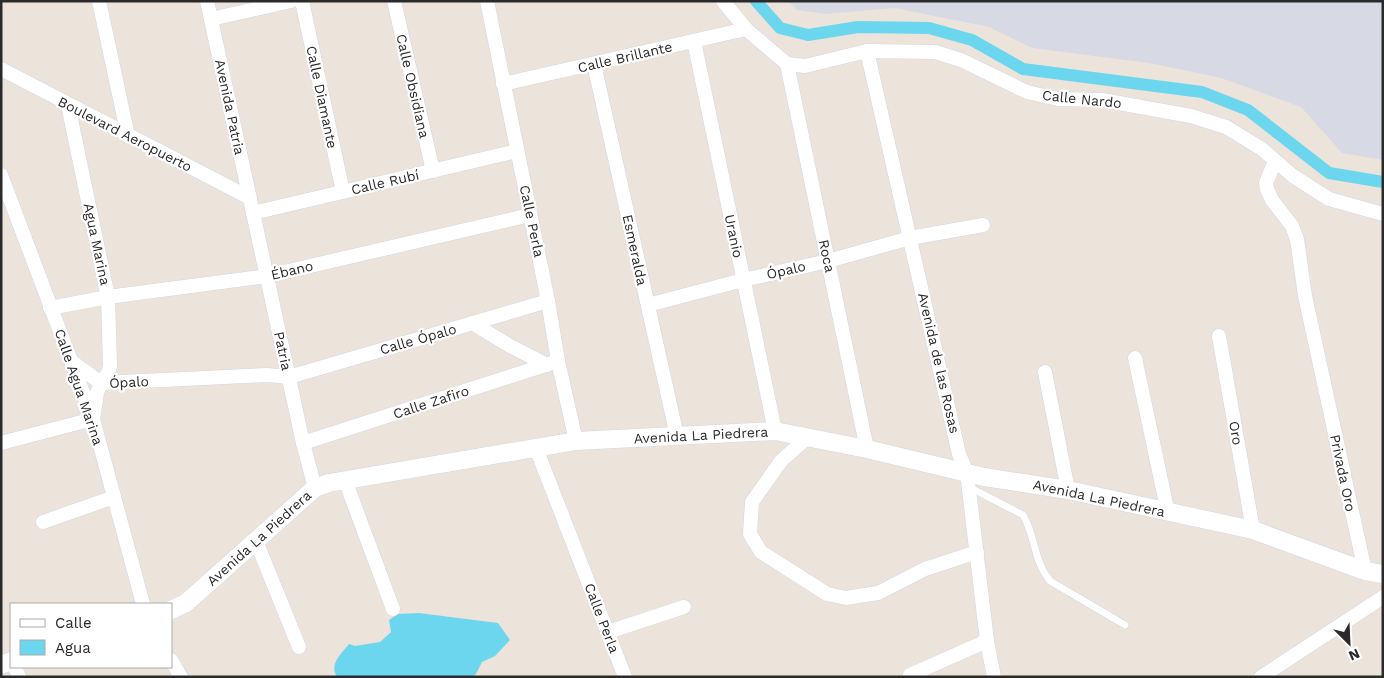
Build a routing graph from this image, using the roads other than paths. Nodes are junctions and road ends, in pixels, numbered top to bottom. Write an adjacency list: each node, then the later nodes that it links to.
1 (99, 1): 17 (street)
2 (207, 1): 8 (street, Avenida Patria)
3 (291, 1): 8 (street)
4 (302, 1): 22 (street, Calle Diamante)
5 (394, 1): 20 (street, Calle Obsidiana)
6 (486, 1): 15 (street, Calle Perla)
7 (723, 1): 9 (street)
8 (211, 19): 23 (street, Avenida Patria)
9 (746, 29): 10 (street, Calle Brillante); 13 (street)
10 (694, 41): 12 (street, Calle Brillante); 31 (street, Uranio)
11 (867, 52): 13 (street, Calle Nardo); 19 (street, Calle Nardo); 28 (street, Avenida de las Rosas)
12 (594, 64): 15 (street, Calle Brillante); 34 (street, Esmeralda)
13 (787, 64): 29 (street, Roca)
14 (1, 69): 16 (street, Boulevard Aeropuerto)
15 (503, 84): 18 (street, Calle Perla)
16 (68, 105): 17 (street, Boulevard Aeropuerto); 32 (street, Agua Marina)
17 (128, 136): 23 (street, Boulevard Aeropuerto)
18 (517, 151): 20 (street, Calle Rubí); 26 (street, Calle Perla)
19 (1276, 161): 25 (street, Calle Nardo); 63 (street, Privada Oro)
20 (433, 171): 22 (street, Calle Rubí)
21 (1, 175): 35 (street, Calle Agua Marina)
22 (342, 192): 24 (street, Calle Rubí)
23 (250, 198): 24 (street, Avenida Patria)
24 (253, 213): 30 (street, Patria)
25 (1383, 214)
26 (530, 215): 30 (street, Ébano); 33 (street, Calle Perla)
27 (983, 225): 28 (street, Ópalo)
28 (910, 238): 29 (street, Ópalo); 54 (street, Avenida de las Rosas)
29 (828, 261): 31 (street, Ópalo); 52 (street, Roca)
30 (267, 276): 32 (street, Ébano); 42 (street, Patria)
31 (743, 280): 34 (street, Ópalo); 45 (street, Uranio)
32 (108, 297): 35 (street, Ébano); 43 (street, Agua Marina)
33 (548, 301): 36 (street, Calle Ópalo); 40 (street, Calle Perla)
34 (648, 305): 46 (street, Esmeralda)
35 (50, 308): 39 (street, Calle Agua Marina)
36 (472, 323): 40 (street); 42 (street, Calle Ópalo)
37 (1219, 336): 60 (street, Oro)
38 (1135, 358): 58 (street)
39 (71, 362): 43 (street); 44 (street, Calle Agua Marina)
40 (553, 363): 48 (street, Calle Perla); 50 (street, Calle Zafiro)
41 (1045, 372): 56 (street)
42 (289, 377): 43 (street, Ópalo); 50 (street, Patria)
43 (101, 384): 44 (street, Ópalo)
44 (93, 419): 49 (street); 57 (street, Calle Agua Marina)
45 (775, 431): 46 (street, Avenida La Piedrera); 47 (street, Avenida La Piedrera)
46 (677, 436): 48 (street, Avenida La Piedrera)
47 (808, 437): 52 (street, Avenida La Piedrera); 62 (street)
48 (576, 441): 51 (street, Avenida La Piedrera)
49 (1, 443)
50 (303, 443): 55 (street, Patria)
51 (536, 448): 53 (street, Avenida La Piedrera); 71 (street, Calle Perla)
52 (867, 449): 54 (street, Avenida La Piedrera)
53 (345, 480): 55 (street, Avenida La Piedrera); 68 (street)
54 (968, 480): 56 (street, Avenida La Piedrera); 62 (street, Avenida de las Rosas); 70 (lane)
55 (315, 488): 61 (street, Avenida La Piedrera)
56 (1068, 490): 58 (street, Avenida La Piedrera)
57 (114, 497): 59 (street); 66 (street, Calle Agua Marina)
58 (1168, 513): 60 (street, Avenida La Piedrera)
59 (43, 522)
60 (1253, 530): 63 (street, Avenida La Piedrera)
61 (256, 541): 69 (street, Avenida La Piedrera); 73 (street)
62 (977, 552): 72 (street, Avenida de las Rosas)
63 (1365, 571): 64 (street, Avenida La Piedrera)
64 (1383, 574)
65 (1383, 597): 79 (street)
66 (143, 603)
67 (684, 607): 71 (street)
68 (393, 609)
69 (172, 610)
70 (1125, 625)
71 (608, 632): 77 (street, Calle Perla)
72 (987, 641): 75 (street); 78 (street, Avenida de las Rosas)
73 (299, 647)
74 (172, 662): 76 (street)
75 (910, 675)
76 (181, 677)
77 (625, 677)
78 (994, 677)
79 (1262, 677)

